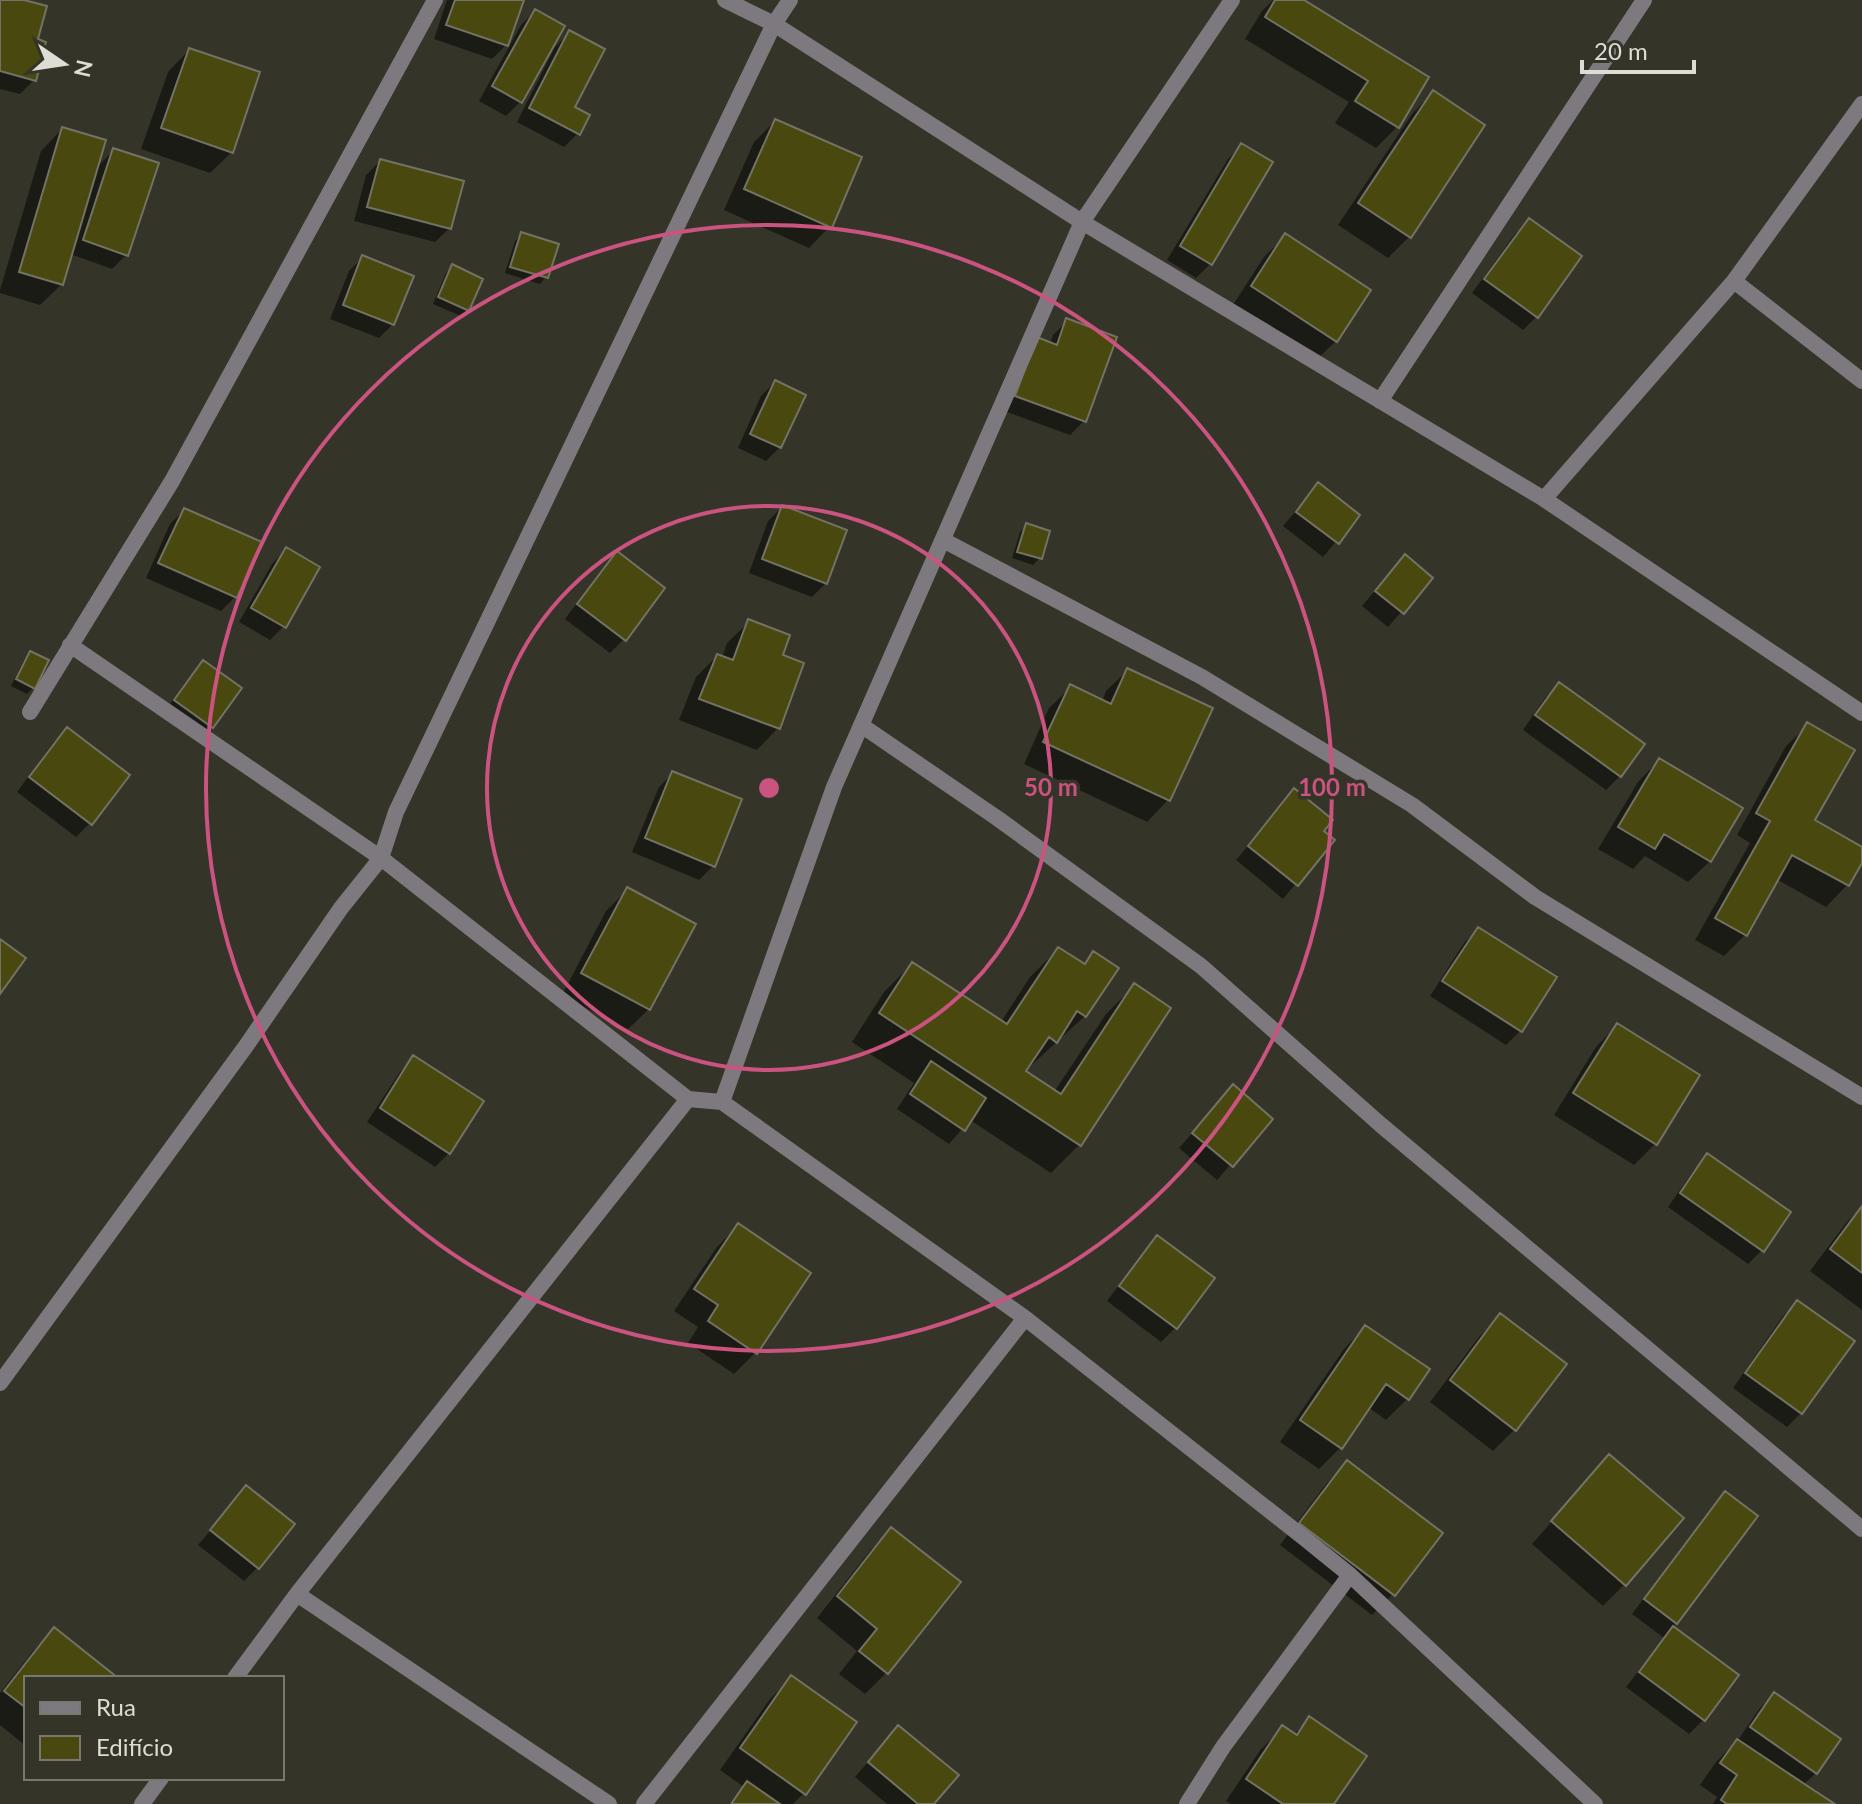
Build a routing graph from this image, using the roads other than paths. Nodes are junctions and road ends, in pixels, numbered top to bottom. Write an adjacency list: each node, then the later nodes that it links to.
1 (435, 0): 14 (street)
2 (725, 0): 6 (street)
3 (790, 0): 6 (street)
4 (1232, 0): 8 (street)
5 (1644, 0): 11 (street)
6 (774, 24): 8 (street); 18 (street)
7 (1862, 104): 9 (street)
8 (1082, 222): 11 (street); 13 (street)
9 (1734, 281): 10 (street); 12 (street)
10 (1862, 381)
11 (1380, 401): 12 (street)
12 (1544, 499): 16 (street)
13 (943, 540): 17 (street); 19 (street)
14 (70, 645): 15 (street); 18 (street)
15 (30, 712)
16 (1862, 713)
17 (861, 725): 21 (street); 24 (street)
18 (381, 858): 20 (street); 23 (street)
19 (1862, 1097)
20 (688, 1099): 21 (street); 26 (street)
21 (722, 1102): 22 (street)
22 (1025, 1318): 25 (street); 31 (street)
23 (0, 1383)
24 (1862, 1529)
25 (1350, 1575): 32 (street); 33 (street)
26 (297, 1594): 27 (street); 30 (street)
27 (236, 1676)
28 (160, 1780): 29 (street)
29 (142, 1804)
30 (609, 1804)
31 (644, 1804)
32 (1187, 1804)
33 (1595, 1804)

